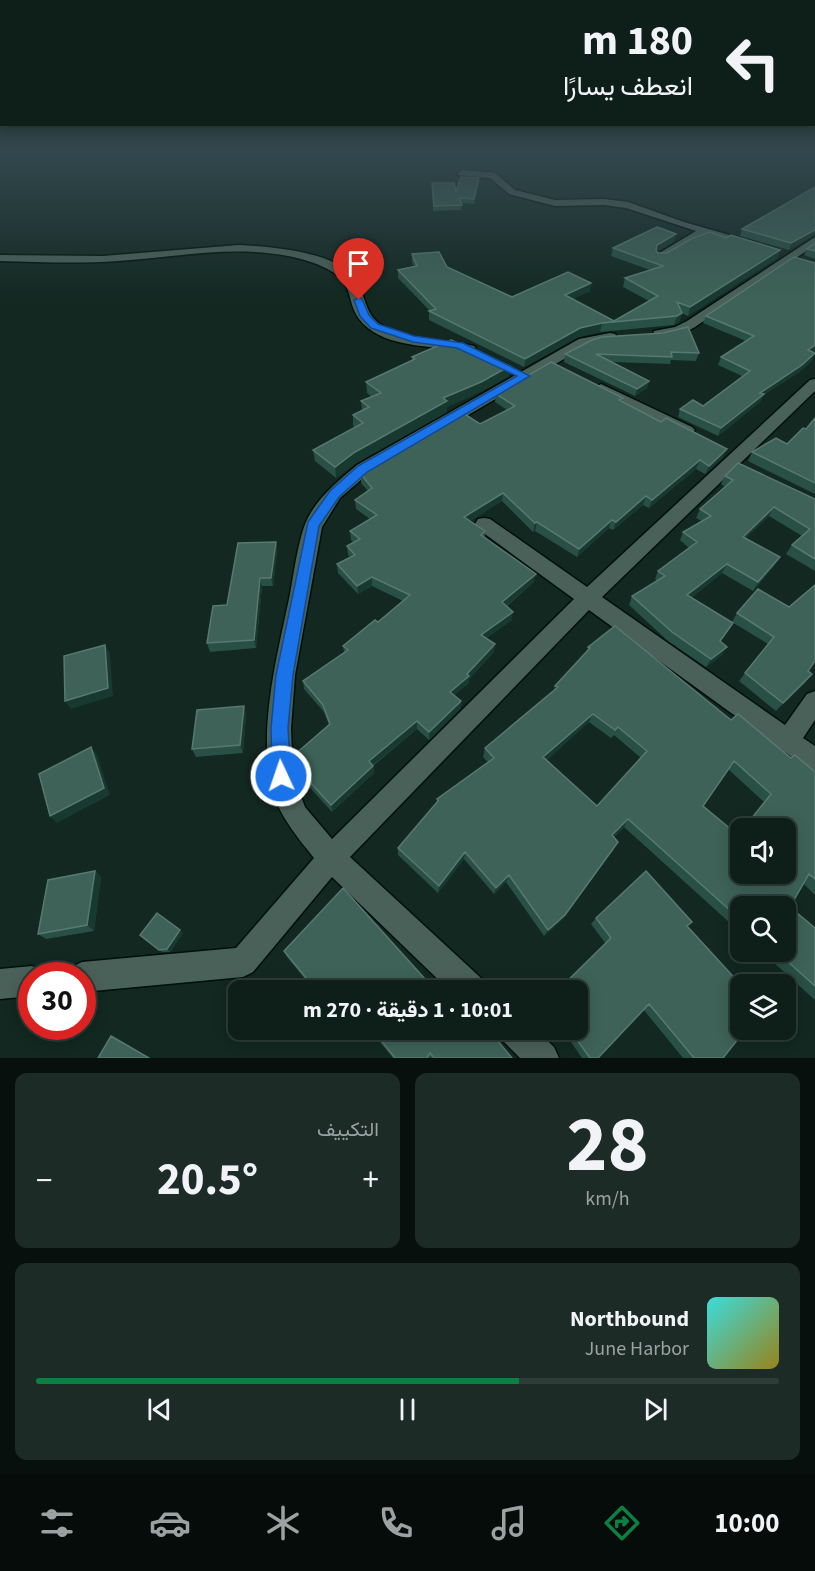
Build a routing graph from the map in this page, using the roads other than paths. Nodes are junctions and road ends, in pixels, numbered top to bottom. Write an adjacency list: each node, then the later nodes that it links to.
1 (545, 200): 2 (street)
2 (705, 230): 4 (street); 5 (street)
3 (815, 240): 8 (street)
4 (760, 246)
5 (660, 257)
6 (0, 258): 7 (street)
7 (485, 356)
8 (549, 363): 9 (street); 20 (street)
9 (570, 373)
10 (591, 383): 12 (street)
11 (815, 384): 13 (street)
12 (697, 434)
13 (733, 456): 14 (street); 16 (street)
14 (753, 472)
15 (484, 524): 16 (street)
16 (587, 599): 18 (street); 20 (street)
17 (815, 701): 18 (street)
18 (788, 741): 19 (street)
19 (815, 760)
20 (331, 858): 21 (street); 22 (street)
21 (96, 975)
22 (460, 980)
23 (18, 982): 24 (street)
24 (0, 984)
25 (524, 1040): 26 (street)
26 (543, 1058)

